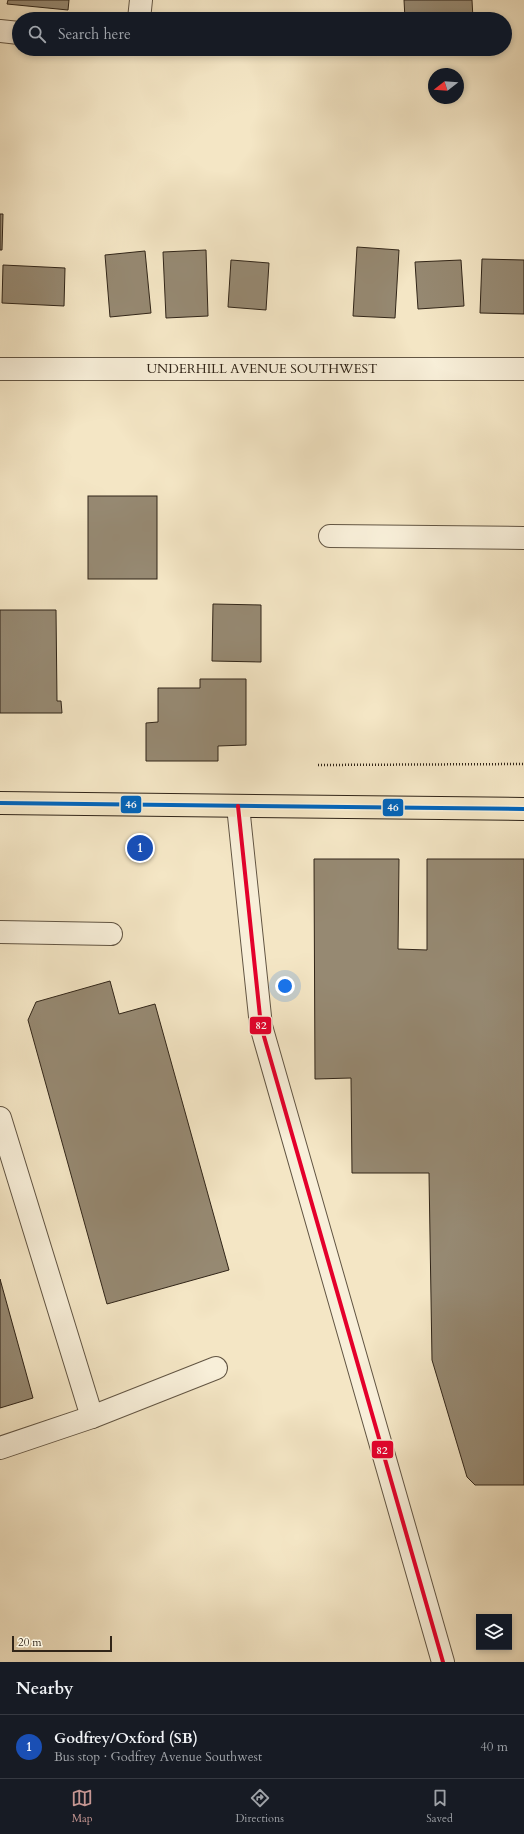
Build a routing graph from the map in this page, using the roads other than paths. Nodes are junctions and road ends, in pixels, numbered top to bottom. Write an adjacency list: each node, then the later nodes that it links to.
1 (141, 0): 2 (street)
2 (140, 12)
3 (0, 32): 4 (street)
4 (12, 33)
5 (0, 369): 6 (street, UNDERHILL AVENUE SOUTHWEST)
6 (524, 369)
7 (330, 536): 8 (street)
8 (524, 538)
9 (0, 804): 10 (main road)
10 (238, 806): 11 (main road); 18 (street)
11 (524, 809)
12 (0, 932): 13 (street)
13 (111, 934)
14 (0, 1118): 16 (street)
15 (216, 1368): 16 (street)
16 (92, 1417): 17 (street)
17 (0, 1448)
18 (442, 1662)

